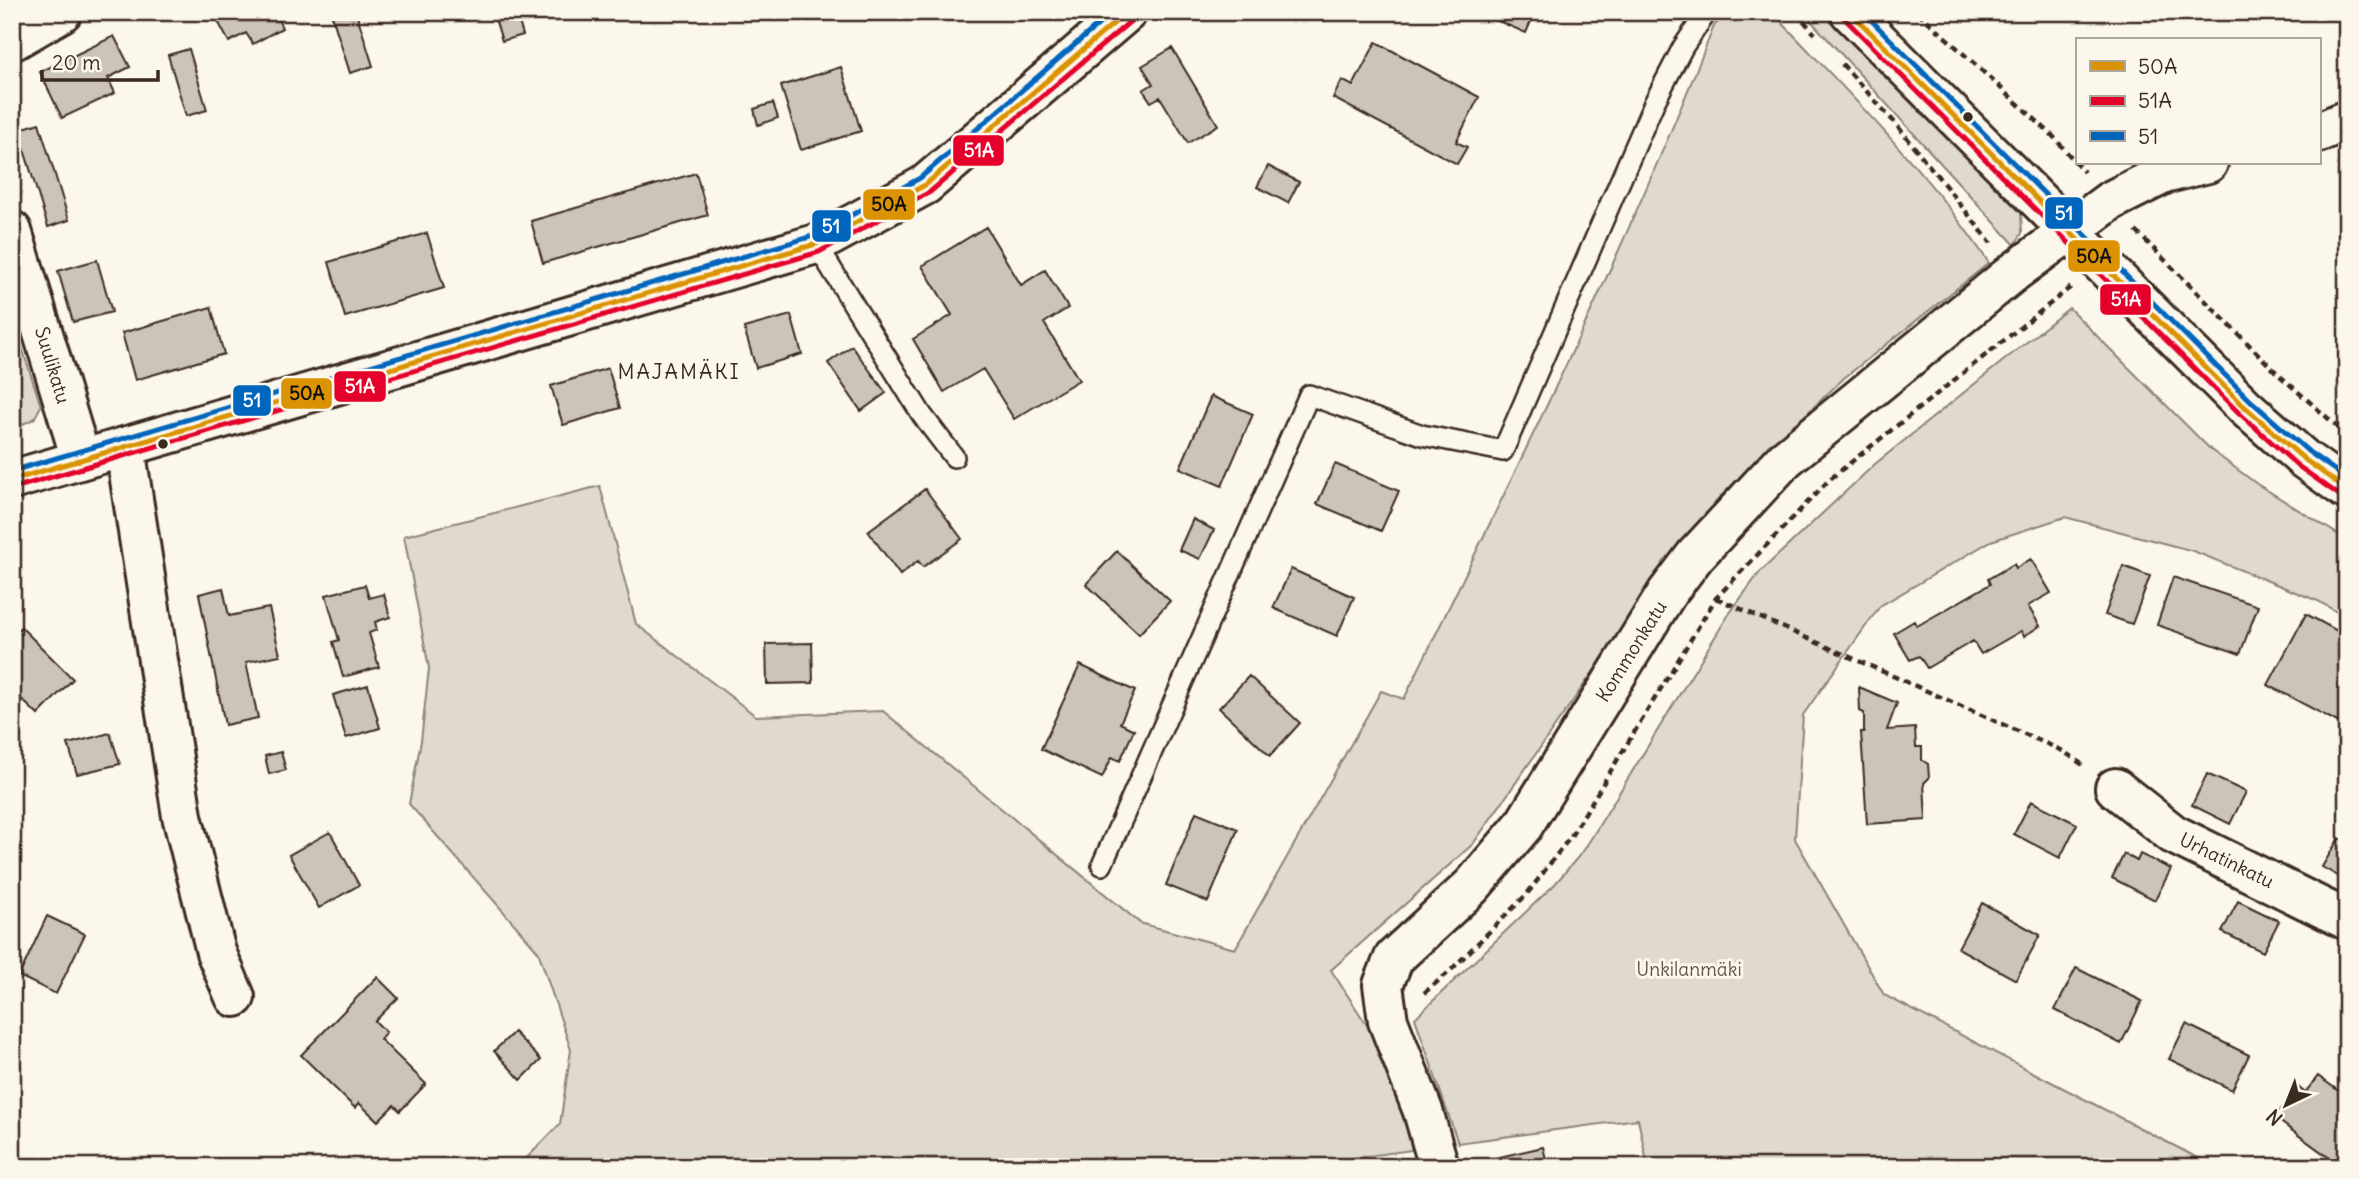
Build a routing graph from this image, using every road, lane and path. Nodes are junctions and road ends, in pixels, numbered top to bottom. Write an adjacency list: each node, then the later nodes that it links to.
1 (62, 12): 6 (street)
2 (1127, 12): 15 (street)
3 (1707, 12): 26 (lane)
4 (1796, 12): 7 (path)
5 (1850, 12): 14 (street)
6 (12, 41)
7 (1823, 43)
8 (1841, 63): 17 (path)
9 (2347, 120): 10 (street)
10 (2320, 132)
11 (2204, 164): 14 (street, Kommonkatu)
12 (2134, 230): 16 (path)
13 (12, 231): 21 (street, Suulikatu)
14 (2069, 233): 16 (street); 17 (street, Kommonkatu)
15 (816, 244): 19 (street); 20 (lane)
16 (2099, 262): 18 (path); 23 (street)
17 (2014, 272): 18 (path); 29 (street, Kommonkatu)
18 (2047, 306): 24 (path)
19 (125, 447): 21 (street); 28 (street)
20 (954, 457)
21 (81, 459): 22 (street)
22 (12, 480)
23 (2347, 490)
24 (1716, 598): 25 (path); 29 (path)
25 (2115, 788): 27 (street, Urhatinkatu)
26 (1102, 865)
27 (2347, 920)
28 (235, 997)
29 (1388, 1021): 30 (street, Kommonkatu)
30 (1438, 1167)

